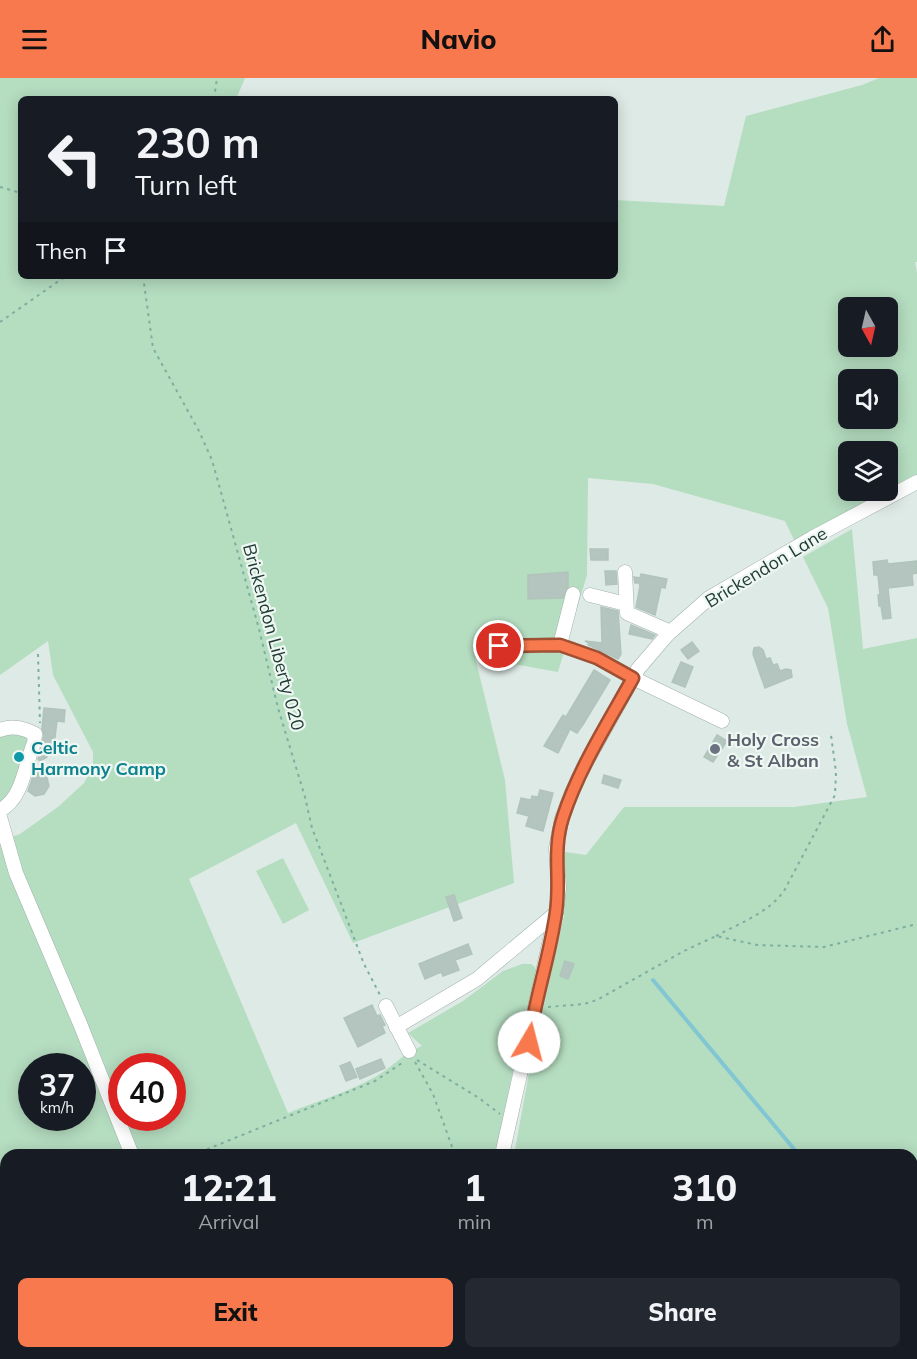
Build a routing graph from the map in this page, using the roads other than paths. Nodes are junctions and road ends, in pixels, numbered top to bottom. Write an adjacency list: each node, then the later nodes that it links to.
1 (917, 482): 6 (street, Brickendon Lane)
2 (625, 572): 5 (street)
3 (573, 594): 7 (street)
4 (590, 595): 5 (street)
5 (626, 604): 6 (street)
6 (668, 634): 9 (street, Brickendon Lane)
7 (560, 645): 8 (street); 9 (street)
8 (481, 647)
9 (633, 678): 10 (street); 14 (street, Brickendon Lane)
10 (722, 721)
11 (0, 730): 12 (street)
12 (0, 810)
13 (0, 817): 20 (street)
14 (556, 913): 15 (street); 16 (street, Brickendon Lane)
15 (524, 941): 16 (street); 18 (street)
16 (548, 953): 21 (street, Brickendon Lane)
17 (386, 1006): 18 (street)
18 (396, 1027): 19 (street)
19 (411, 1054)
20 (130, 1149)
21 (503, 1149)

